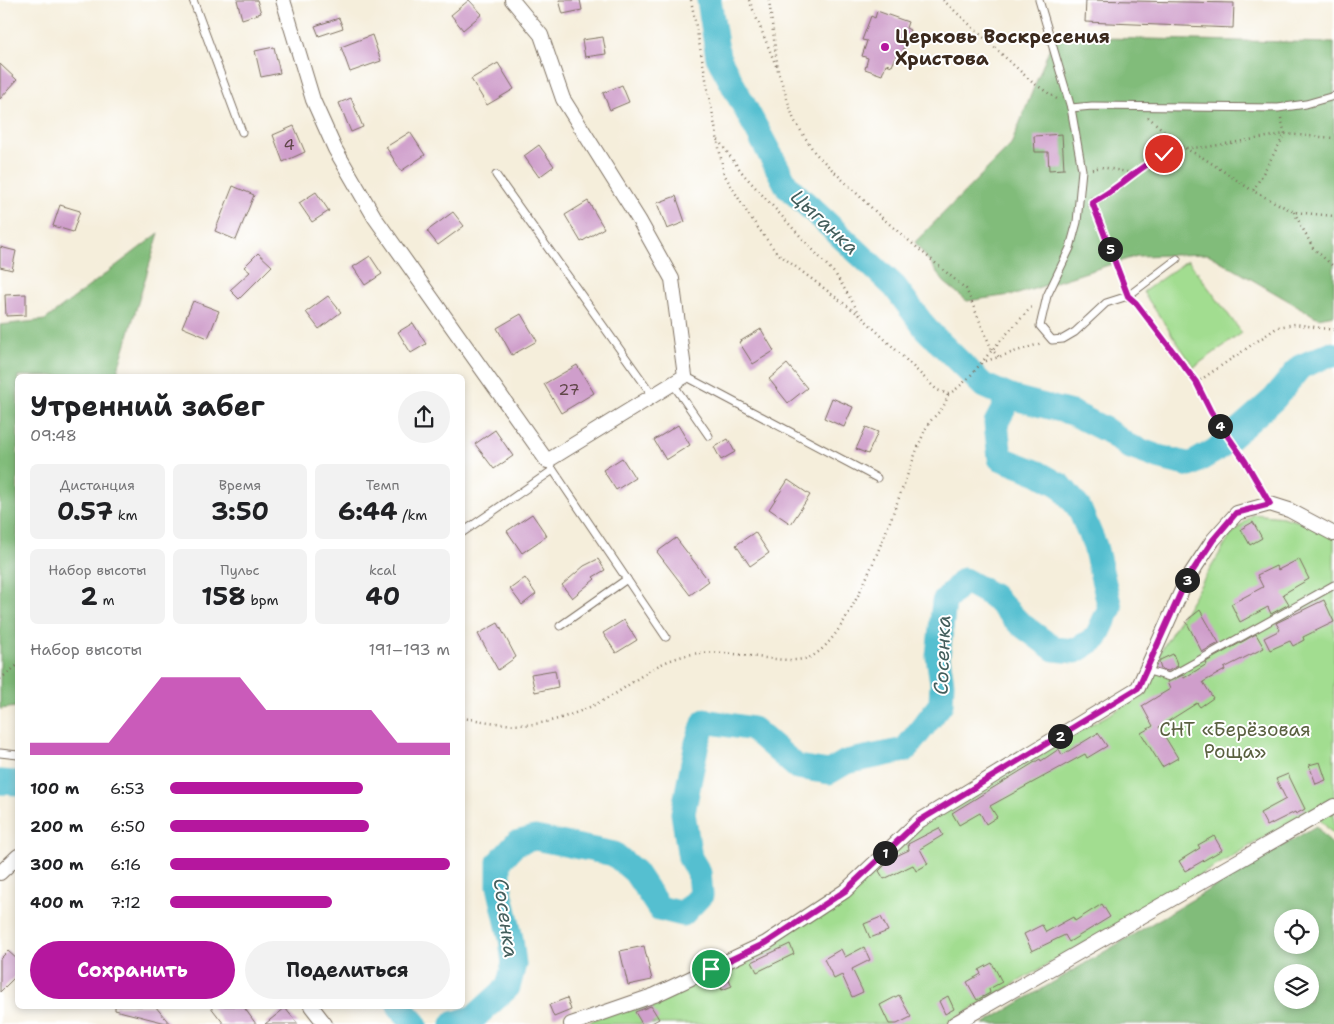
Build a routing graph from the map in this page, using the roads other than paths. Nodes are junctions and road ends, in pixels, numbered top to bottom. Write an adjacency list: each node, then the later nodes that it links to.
1 (193, 0): 7 (lane)
2 (283, 0): 13 (street)
3 (512, 0): 10 (street)
4 (1039, 0): 6 (lane)
5 (1334, 96): 6 (lane)
6 (1070, 108): 9 (lane)
7 (242, 132)
8 (496, 175): 11 (lane)
9 (1177, 259)
10 (679, 380): 11 (street); 12 (lane); 14 (lane)
11 (653, 396): 13 (street)
12 (709, 436)
13 (550, 466): 15 (lane); 17 (lane)
14 (877, 478)
15 (465, 530)
16 (1334, 534): 21 (street)
17 (627, 579): 19 (lane); 20 (lane)
18 (1334, 585): 21 (lane)
19 (560, 626)
20 (666, 636)
21 (1145, 670): 29 (street)
22 (0, 753): 23 (lane)
23 (15, 755)
24 (1334, 806): 30 (street)
25 (15, 859): 26 (street)
26 (0, 874)
27 (312, 1009): 28 (street)
28 (325, 1024)
29 (571, 1024)
30 (954, 1024)

